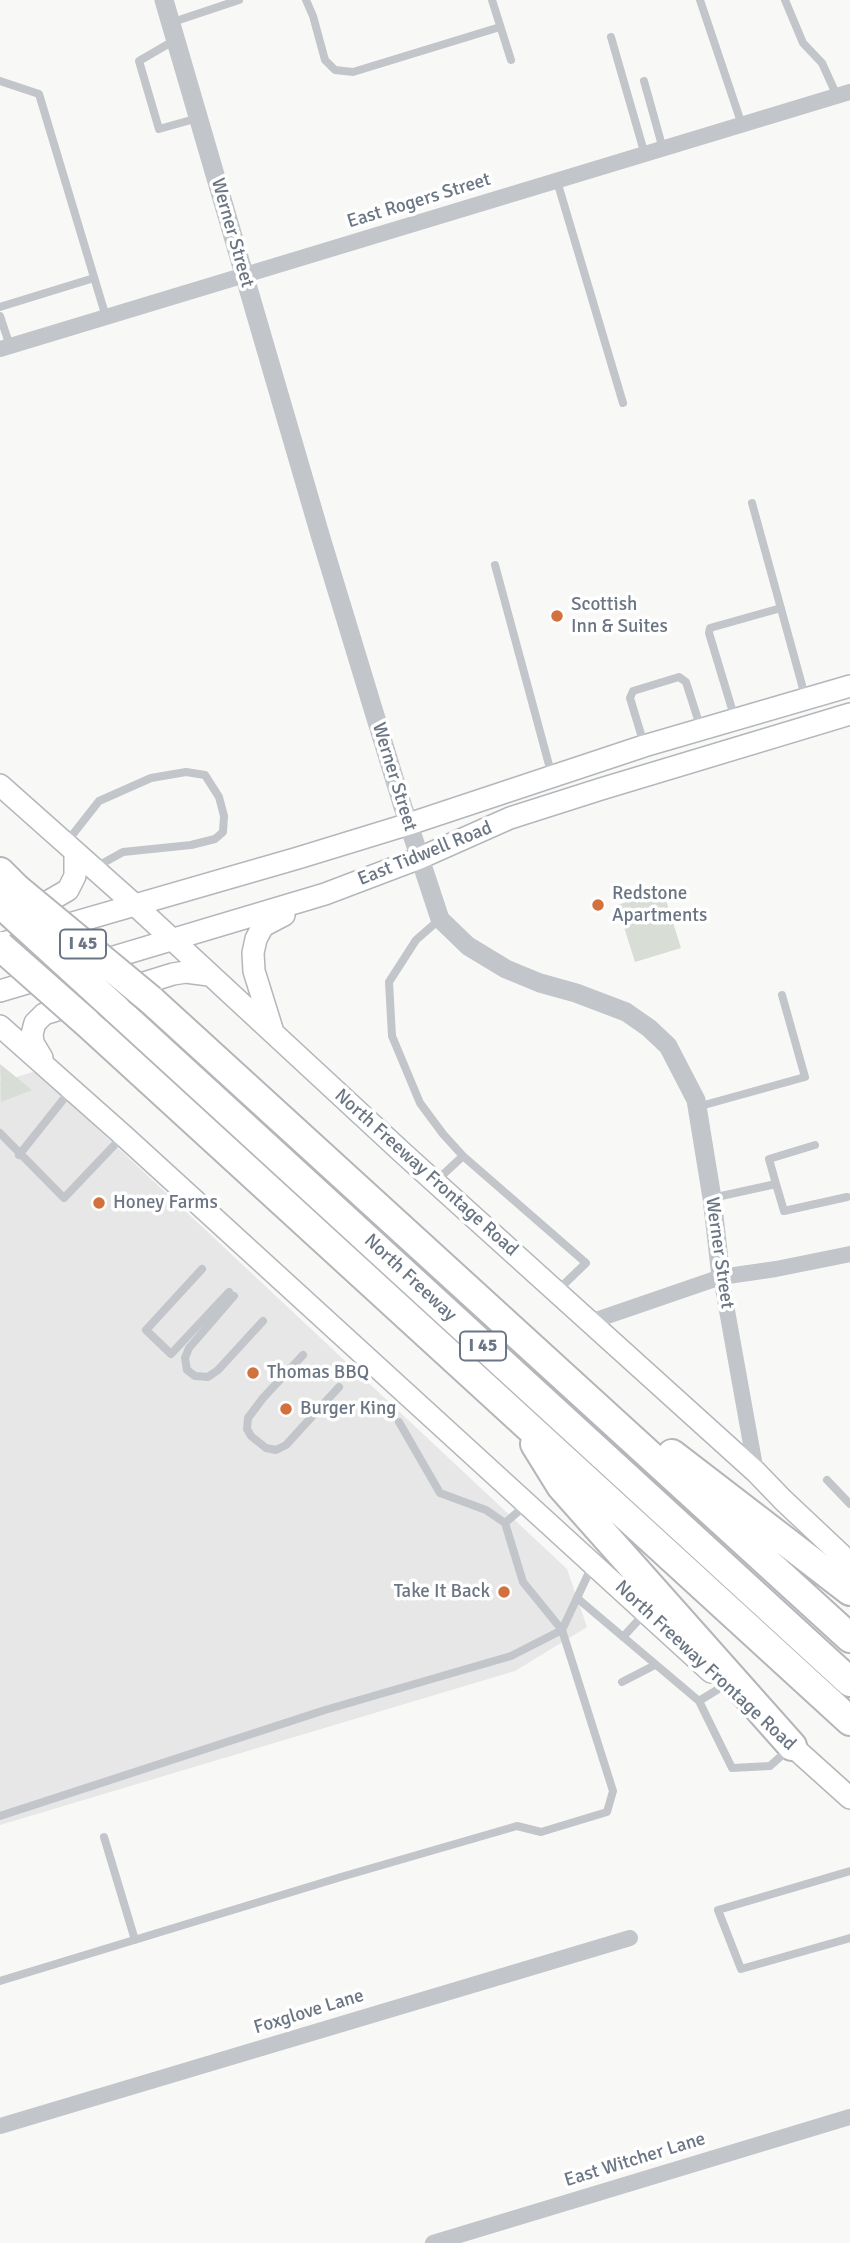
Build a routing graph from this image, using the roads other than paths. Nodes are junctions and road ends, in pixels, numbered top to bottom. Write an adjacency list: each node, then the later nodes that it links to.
1 (164, 0): 8 (street, Werner Street)
2 (239, 0): 8 (lane)
3 (306, 0): 7 (lane)
4 (492, 0): 7 (lane)
5 (700, 0): 15 (lane)
6 (785, 0): 13 (lane)
7 (500, 27): 10 (lane)
8 (173, 31): 14 (street, Werner Street); 14 (lane)
9 (611, 37): 17 (lane)
10 (510, 60)
11 (0, 81): 20 (lane)
12 (644, 81): 16 (lane)
13 (844, 94): 15 (street, East Rogers Street)
14 (198, 118): 19 (street, Werner Street)
15 (743, 125): 16 (street, East Rogers Street)
16 (663, 149): 17 (street, East Rogers Street)
17 (645, 155): 18 (street, East Rogers Street)
18 (557, 181): 19 (street, East Rogers Street); 25 (lane)
19 (245, 276): 23 (street, East Rogers Street); 39 (street, Werner Street)
20 (94, 278): 21 (lane); 23 (lane)
21 (0, 307)
22 (0, 316): 24 (lane)
23 (106, 317): 24 (street, East Rogers Street)
24 (5, 348)
25 (623, 403)
26 (752, 502): 28 (lane)
27 (495, 565): 36 (lane)
28 (781, 608): 30 (lane); 32 (lane)
29 (850, 686): 30 (main road, East Tidwell Road)
30 (806, 699): 32 (main road, East Tidwell Road)
31 (850, 714): 38 (main road, East Tidwell Road)
32 (735, 720): 33 (main road, East Tidwell Road)
33 (701, 729): 34 (main road, East Tidwell Road); 34 (lane)
34 (645, 746): 35 (main road, East Tidwell Road)
35 (594, 762): 36 (main road, East Tidwell Road); 38 (main road)
36 (552, 776): 39 (main road, East Tidwell Road)
37 (0, 785): 40 (main road, North Freeway Frontage Road)
38 (601, 789): 41 (main road, East Tidwell Road)
39 (409, 824): 41 (street, Werner Street); 45 (main road, East Tidwell Road)
40 (71, 848): 42 (main road, North Freeway Frontage Road); 42 (lane); 46 (main road)
41 (419, 858): 44 (main road, East Tidwell Road); 47 (street, Werner Street)
42 (94, 869): 45 (main road, North Freeway Frontage Road)
43 (5, 888): 73 (highway, North Freeway / I 45, bridge); 93 (highway, North Freeway / I 45, bridge)
44 (325, 894): 48 (main road, East Tidwell Road); 54 (main road)
45 (135, 905): 48 (main road, North Freeway Frontage Road); 49 (main road, East Tidwell Road)
46 (0, 913)
47 (440, 919): 57 (street, Werner Street); 62 (lane)
48 (172, 941): 50 (main road, North Freeway Frontage Road); 51 (main road, East Tidwell Road)
49 (0, 945): 76 (highway, North Freeway / I 45, bridge)
50 (209, 975): 54 (main road, North Freeway Frontage Road); 55 (main road)
51 (0, 991)
52 (782, 995): 57 (lane)
53 (0, 1026): 55 (main road, North Freeway Frontage Road)
54 (273, 1032): 63 (main road, North Freeway Frontage Road)
55 (49, 1069): 56 (main road, North Freeway Frontage Road)
56 (72, 1089): 59 (main road, North Freeway Frontage Road); 61 (lane)
57 (697, 1107): 66 (street, Werner Street)
58 (0, 1133): 61 (lane)
59 (124, 1136): 61 (lane); 80 (main road, North Freeway Frontage Road)
60 (815, 1145): 64 (lane)
61 (19, 1154)
62 (463, 1156): 63 (lane); 70 (lane)
63 (435, 1182): 70 (main road, North Freeway Frontage Road)
64 (776, 1184): 65 (lane); 66 (lane)
65 (847, 1197)
66 (712, 1198): 69 (street, Werner Street)
67 (850, 1254): 69 (street)
68 (202, 1269): 71 (lane)
69 (721, 1277): 72 (street); 78 (street, Werner Street)
70 (556, 1292): 72 (main road, North Freeway Frontage Road)
71 (263, 1321)
72 (590, 1322): 78 (main road, North Freeway Frontage Road)
73 (507, 1326): 85 (highway); 90 (highway, North Freeway / I 45)
74 (303, 1355): 75 (lane)
75 (339, 1387)
76 (517, 1415): 96 (highway, North Freeway / I 45); 97 (highway)
77 (400, 1422): 82 (lane)
78 (757, 1472): 84 (main road, North Freeway Frontage Road)
79 (827, 1480): 81 (lane)
80 (527, 1504): 82 (lane); 83 (main road, North Freeway Frontage Road)
81 (850, 1504)
82 (505, 1523): 88 (lane)
83 (593, 1563): 86 (lane); 87 (main road, North Freeway Frontage Road)
84 (850, 1563)
85 (850, 1591)
86 (577, 1598): 88 (lane); 89 (lane)
87 (646, 1612): 89 (lane); 94 (main road, North Freeway Frontage Road)
88 (562, 1630): 99 (lane); 104 (lane)
89 (623, 1637): 91 (lane)
90 (850, 1638)
91 (656, 1665): 92 (lane); 95 (lane)
92 (622, 1682)
93 (850, 1682)
94 (725, 1685): 95 (lane); 97 (main road, North Freeway Frontage Road)
95 (699, 1701): 97 (lane)
96 (850, 1721)
97 (792, 1746): 98 (main road, North Freeway Frontage Road)
98 (850, 1798)
99 (0, 1816)
100 (104, 1837): 104 (lane)
101 (850, 1871): 103 (lane)
102 (630, 1938): 107 (street, Foxglove Lane)
103 (850, 1938)
104 (135, 1940): 105 (lane)
105 (0, 1981)
106 (850, 2117): 108 (street, East Witcher Lane)
107 (0, 2126)
108 (433, 2243)

